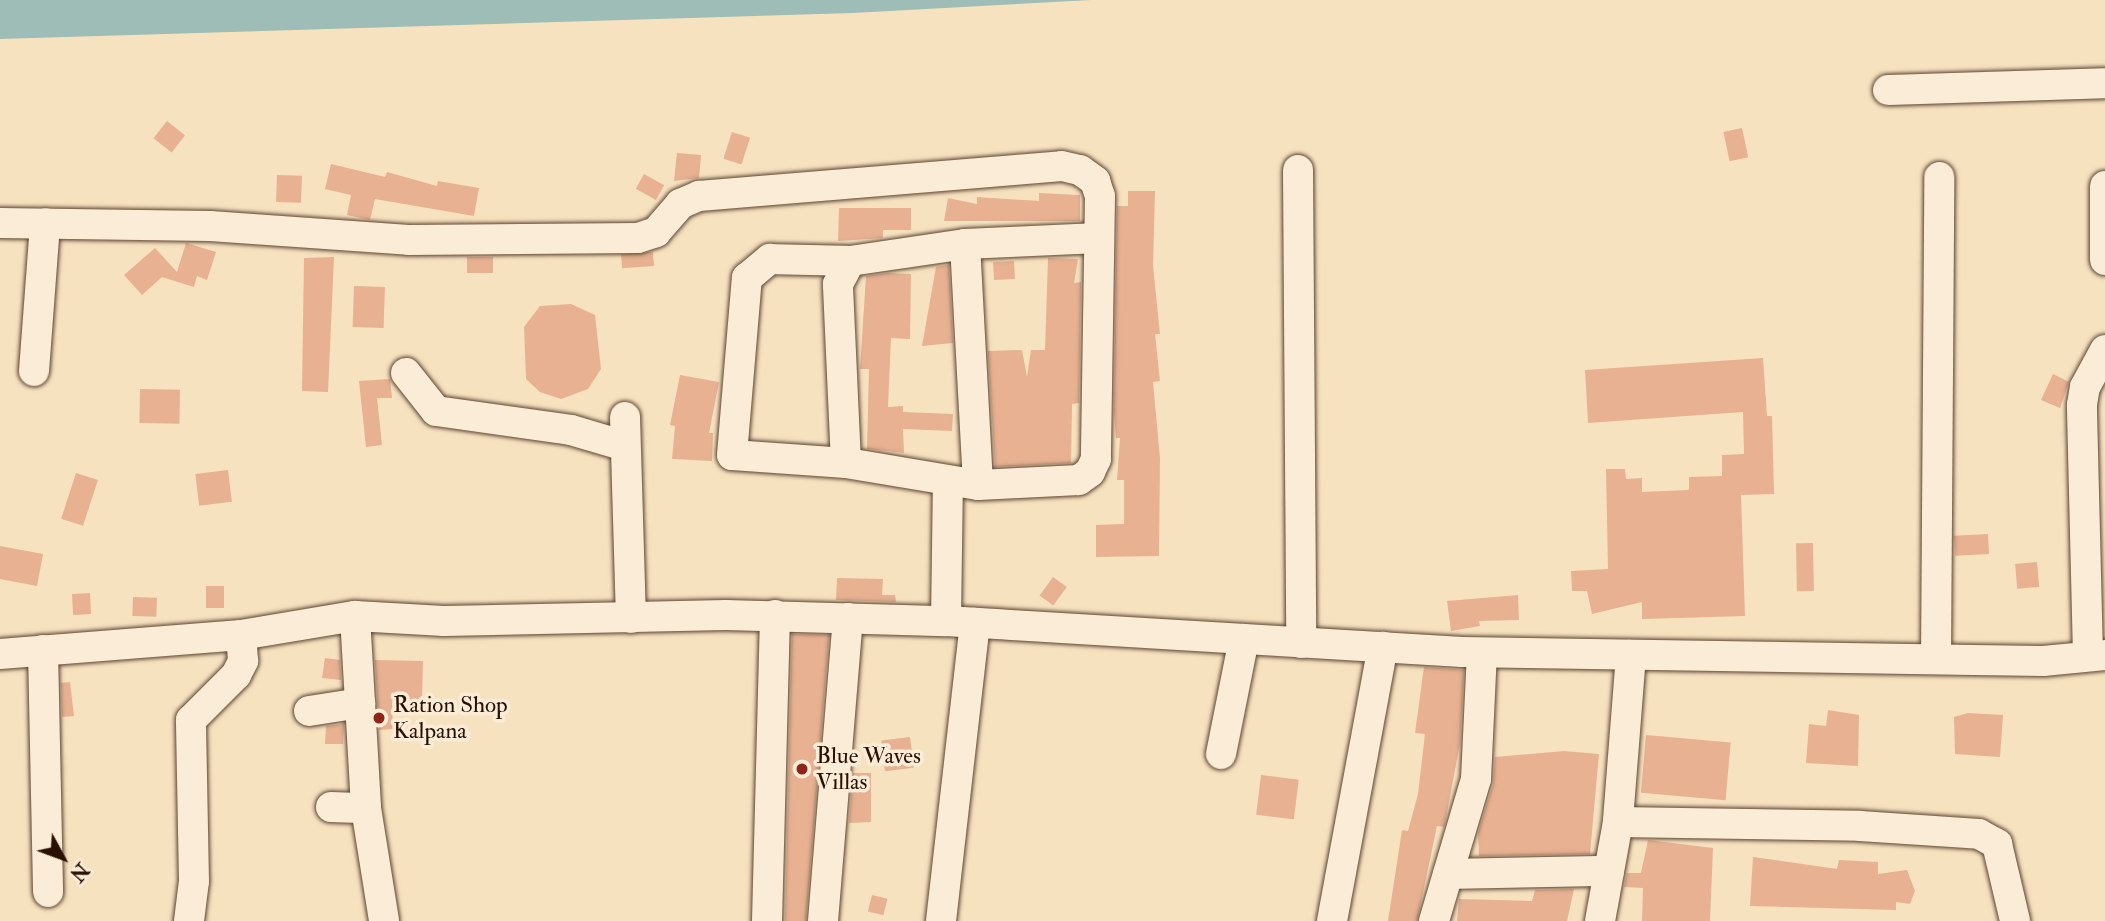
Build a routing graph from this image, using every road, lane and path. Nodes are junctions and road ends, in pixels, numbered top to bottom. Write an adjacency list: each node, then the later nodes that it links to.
1 (2105, 83): 2 (street)
2 (1888, 90)
3 (1298, 170): 25 (street)
4 (1939, 177): 32 (street)
5 (2105, 186): 10 (street)
6 (0, 223): 7 (street)
7 (45, 223): 8 (street); 13 (street)
8 (1100, 238): 9 (street); 17 (street)
9 (965, 244): 11 (street); 17 (street)
10 (2105, 260)
11 (850, 261): 15 (street); 15 (street)
12 (2105, 350): 31 (street)
13 (34, 371)
14 (406, 373): 20 (street)
15 (846, 463): 16 (street)
16 (948, 481): 17 (street); 22 (street)
17 (978, 485)
18 (775, 615): 20 (street); 21 (street); 44 (street)
19 (355, 617): 20 (street); 23 (street); 33 (street)
20 (631, 618)
21 (848, 618): 22 (street); 45 (street)
22 (961, 622): 24 (street); 46 (street)
23 (241, 635): 27 (street); 42 (street)
24 (1244, 639): 25 (street); 35 (street)
25 (1301, 643): 26 (street)
26 (1383, 648): 28 (street); 47 (street)
27 (43, 650): 29 (street); 41 (street)
28 (1482, 653): 30 (street); 40 (street)
29 (0, 654)
30 (1631, 655): 32 (street); 38 (street)
31 (2097, 656): 32 (street)
32 (1936, 659)
33 (360, 703): 34 (street); 37 (street)
34 (309, 711)
35 (1221, 754)
36 (331, 807): 37 (street)
37 (366, 808): 43 (street)
38 (1618, 822): 39 (street); 50 (street)
39 (1609, 871): 40 (street); 49 (street)
40 (1448, 874): 48 (street)
41 (48, 892)
42 (189, 921)
43 (384, 921)
44 (767, 921)
45 (823, 921)
46 (940, 921)
47 (1332, 921)
48 (1434, 921)
49 (1600, 921)
50 (2015, 921)

